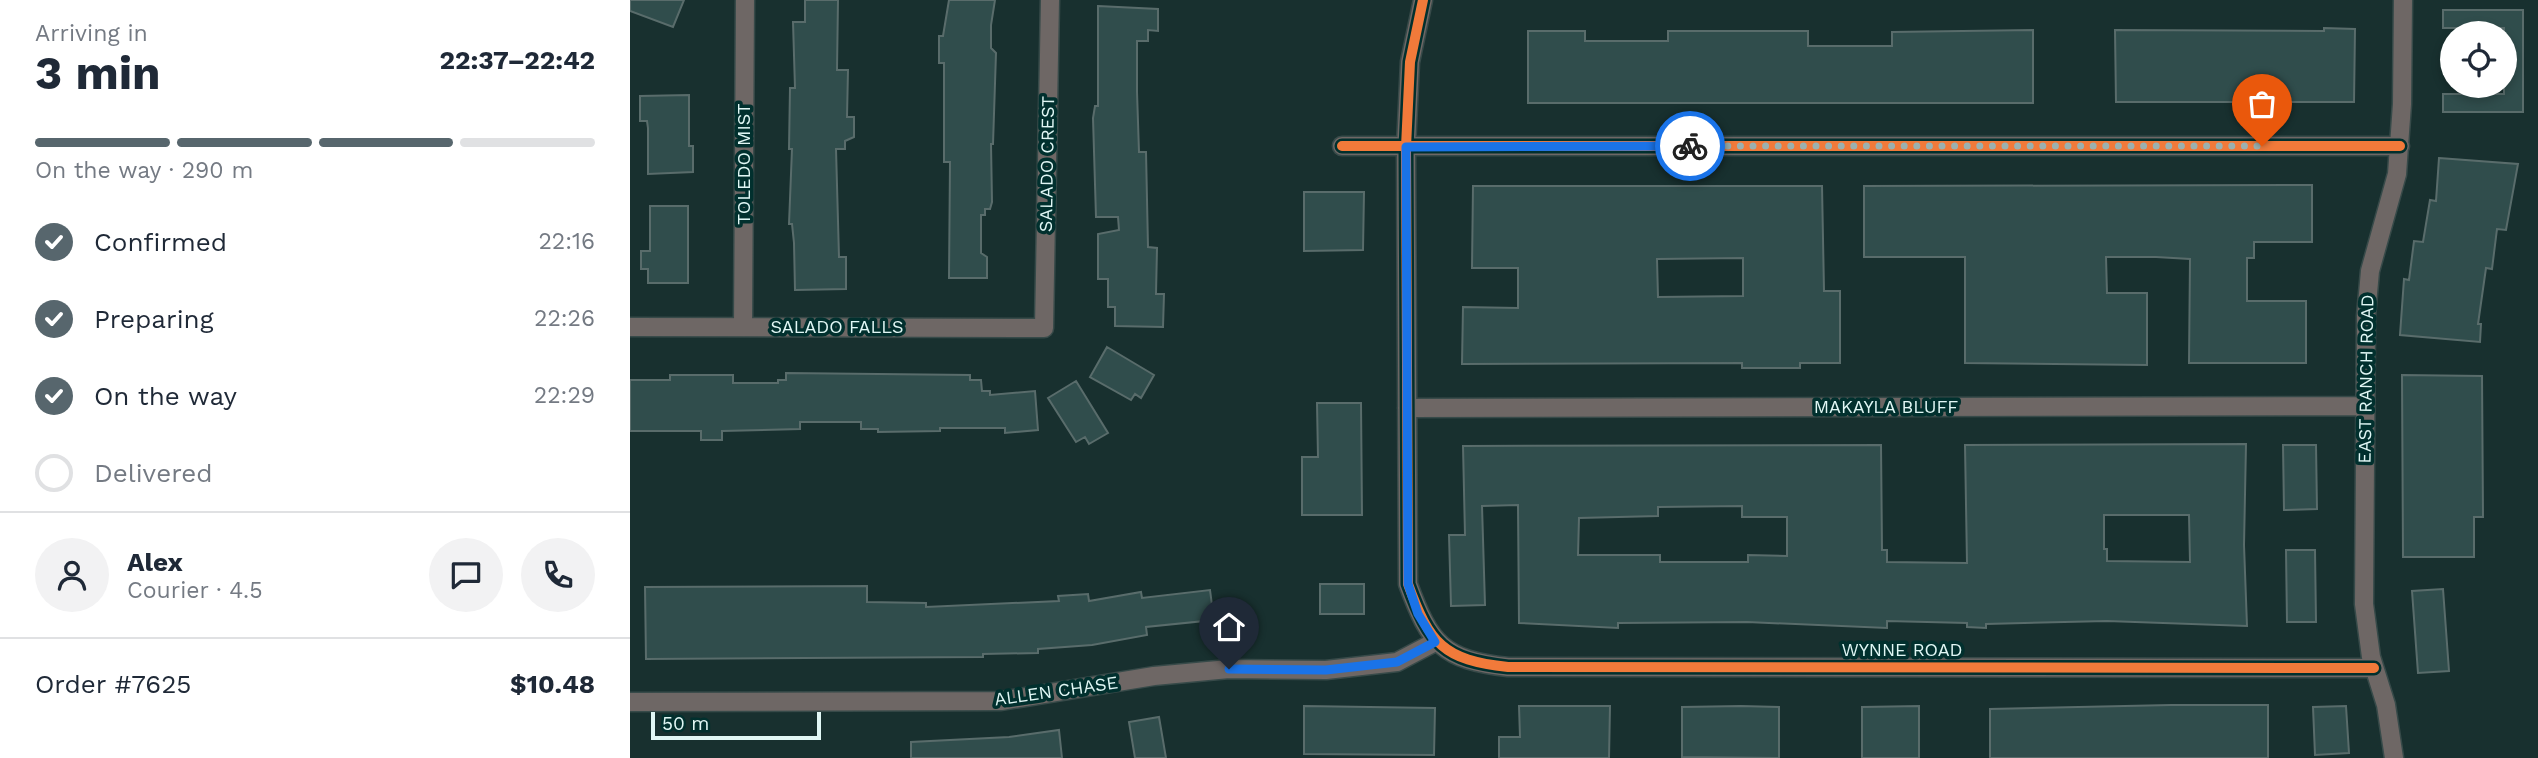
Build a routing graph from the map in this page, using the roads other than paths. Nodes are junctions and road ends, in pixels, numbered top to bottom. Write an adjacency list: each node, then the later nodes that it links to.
1 (745, 0): 9 (street, TOLEDO MIST)
2 (1050, 0): 10 (street, SALADO CREST)
3 (1423, 0): 7 (street)
4 (2403, 0): 6 (street, EAST RANCH ROAD)
5 (1342, 146): 7 (street)
6 (2400, 146): 7 (street); 11 (street, EAST RANCH ROAD)
7 (1406, 147): 12 (street)
8 (630, 327): 9 (street, SALADO FALLS)
9 (743, 327): 10 (street, SALADO FALLS)
10 (1044, 328)
11 (2365, 406): 12 (street, MAKAYLA BLUFF); 14 (street, EAST RANCH ROAD)
12 (1407, 408): 13 (street)
13 (1435, 642): 14 (street, WYNNE ROAD); 15 (street, ALLEN CHASE)
14 (2375, 668): 16 (street, EAST RANCH ROAD)
15 (630, 702)
16 (2394, 758)

